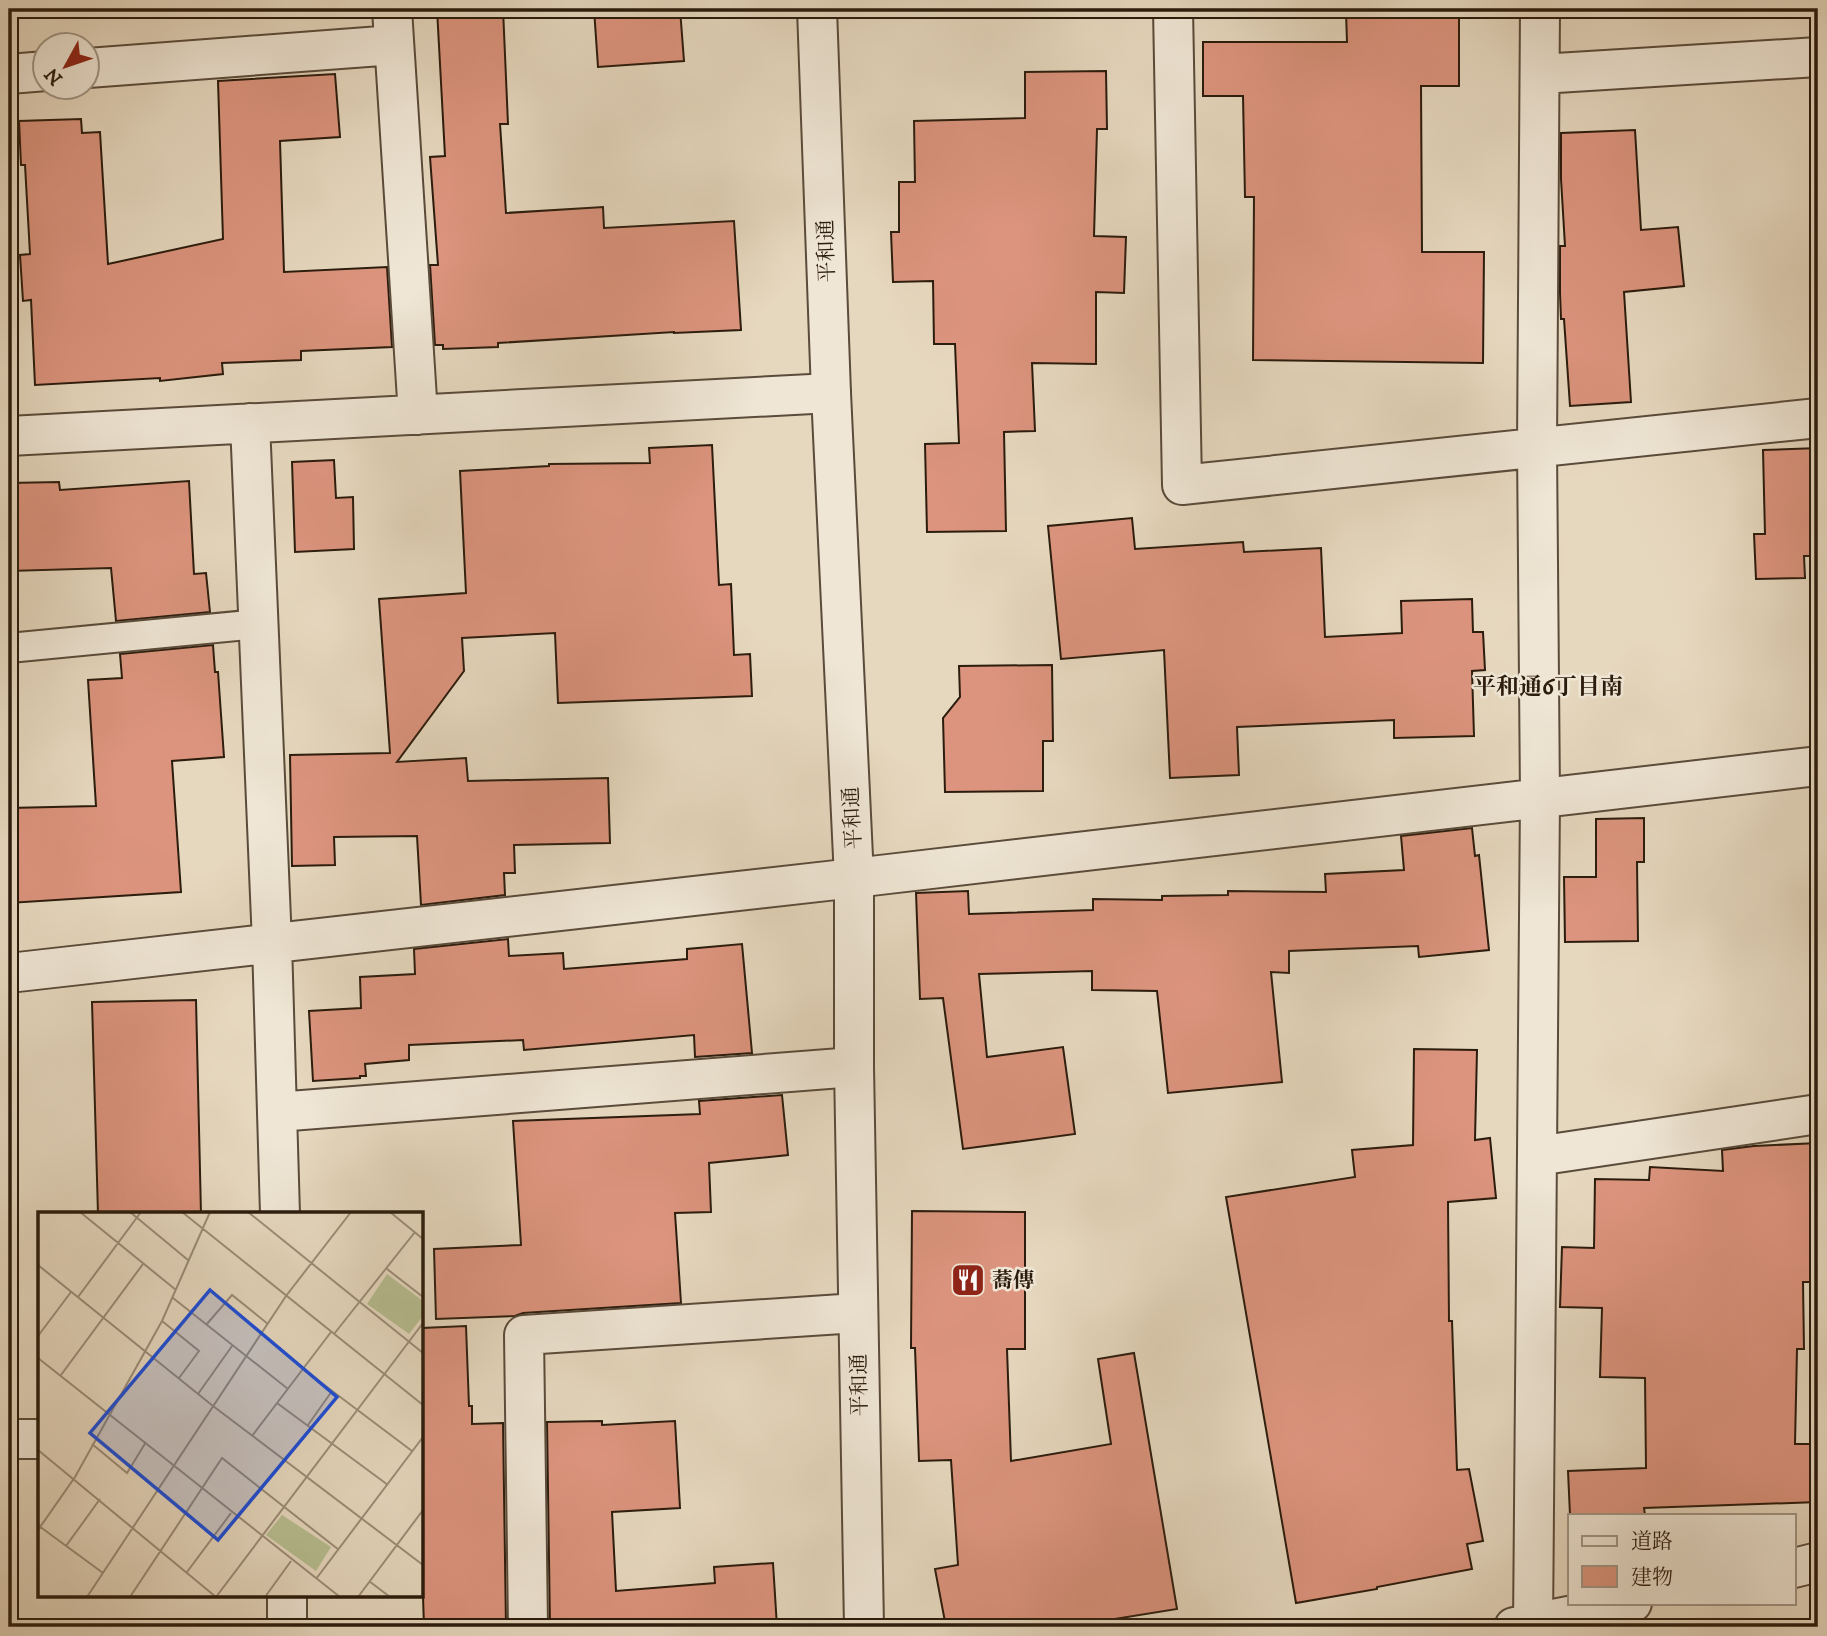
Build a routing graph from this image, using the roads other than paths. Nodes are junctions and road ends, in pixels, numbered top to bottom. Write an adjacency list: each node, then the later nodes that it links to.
1 (817, 9): 10 (street, 平和通)
2 (1173, 9): 15 (street)
3 (1540, 9): 9 (street)
4 (393, 27): 6 (street); 11 (street)
5 (1818, 57): 9 (street)
6 (102, 66)
7 (32, 72): 8 (street)
8 (9, 74)
9 (1539, 74): 15 (street)
10 (831, 393): 11 (street); 20 (street, 平和通)
11 (418, 415): 13 (street)
12 (1818, 418): 15 (street)
13 (250, 423): 14 (street); 16 (street)
14 (9, 436)
15 (1536, 447): 19 (street)
16 (258, 624): 17 (lane); 21 (street)
17 (9, 648)
18 (1818, 766): 19 (street)
19 (1540, 798): 20 (street); 26 (street)
20 (855, 878): 21 (street); 23 (street, 平和通)
21 (272, 943): 22 (street); 24 (street)
22 (9, 973)
23 (854, 1067): 24 (street); 28 (street, 平和通)
24 (277, 1112): 27 (street)
25 (1818, 1114): 26 (street)
26 (1537, 1156): 35 (street)
27 (280, 1212)
28 (857, 1312): 37 (street); 38 (street, 平和通)
29 (9, 1439): 30 (street)
30 (38, 1439)
31 (1818, 1562): 32 (street)
32 (1796, 1568)
33 (287, 1598): 36 (street)
34 (1627, 1604): 35 (street)
35 (1527, 1626)
36 (287, 1627)
37 (528, 1627)
38 (864, 1627)

